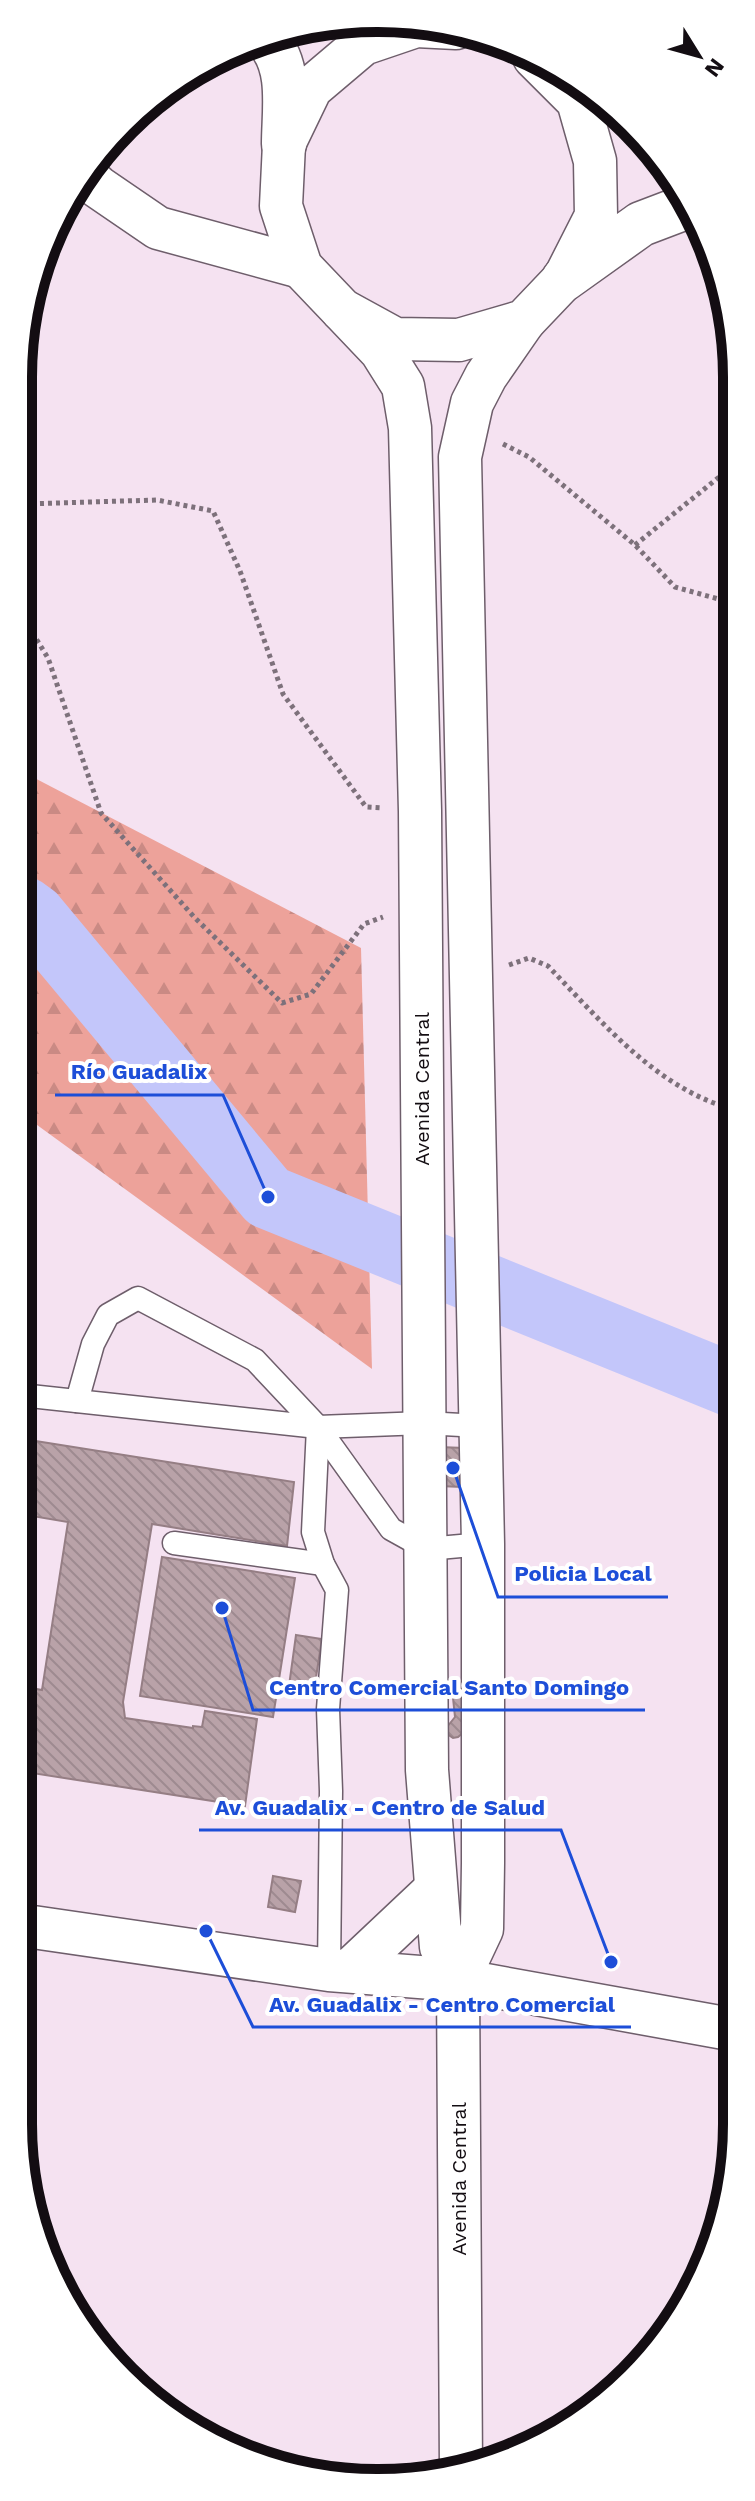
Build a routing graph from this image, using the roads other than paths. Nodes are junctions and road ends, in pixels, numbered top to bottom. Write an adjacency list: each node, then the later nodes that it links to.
1 (403, 33): 4 (street)
2 (273, 48): 4 (highway)
3 (573, 93): 8 (street)
4 (284, 144): 7 (street)
5 (93, 182): 7 (street)
6 (679, 209): 8 (highway)
7 (301, 267): 9 (street, Avenida Central)
8 (564, 279): 10 (street)
9 (342, 310): 10 (street); 13 (street, Avenida Central)
10 (524, 321): 14 (street)
11 (32, 1396): 12 (lane)
12 (77, 1401): 15 (lane); 15 (lane)
13 (424, 1423): 14 (lane); 15 (lane); 18 (street, Avenida Central)
14 (480, 1426): 17 (street)
15 (318, 1427): 18 (lane); 19 (lane)
16 (174, 1543): 19 (lane)
17 (483, 1544): 18 (lane); 22 (street)
18 (427, 1549): 20 (street, Avenida Central)
19 (323, 1564): 23 (lane)
20 (435, 1890): 23 (street); 24 (street, Avenida Central)
21 (32, 1927): 23 (street)
22 (482, 1929): 24 (street); 25 (street)
23 (339, 1970): 24 (street)
24 (458, 1980): 25 (street); 27 (street, Avenida Central)
25 (537, 1994): 26 (street)
26 (723, 2028)
27 (461, 2458)

